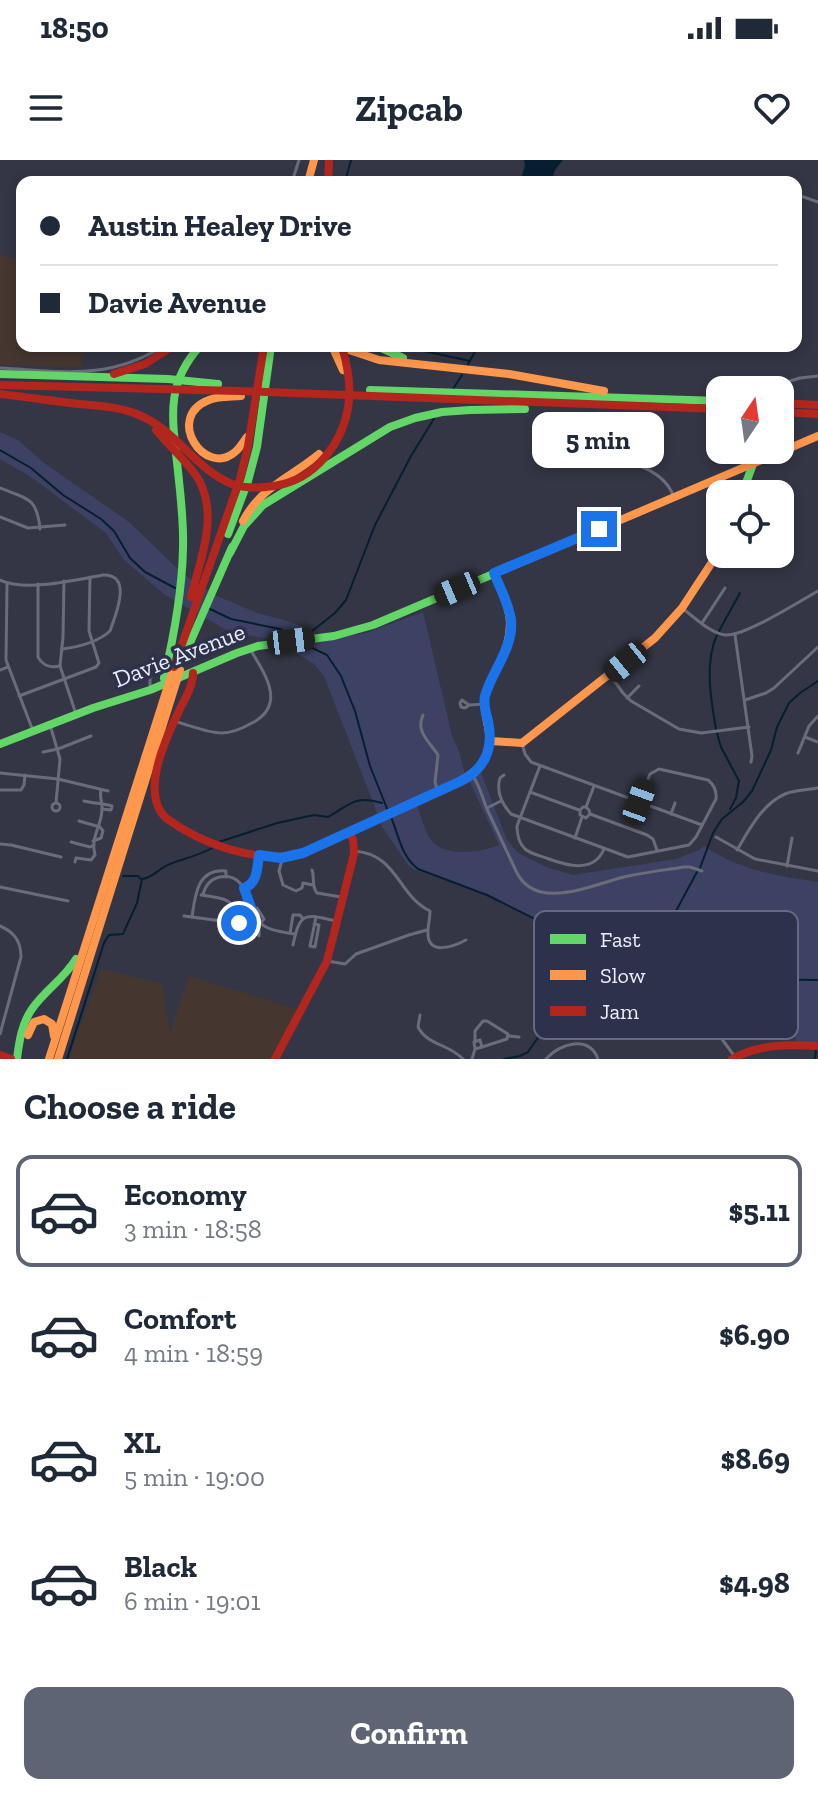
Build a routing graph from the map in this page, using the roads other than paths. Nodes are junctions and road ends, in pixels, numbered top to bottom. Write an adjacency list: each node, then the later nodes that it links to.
1 (152, 352): 11 (street)
2 (164, 352): 13 (main road)
3 (195, 352): 88 (main road)
4 (264, 352): 14 (main road)
5 (269, 352): 14 (main road)
6 (339, 352): 44 (main road)
7 (341, 352): 28 (main road)
8 (353, 352): 10 (main road)
9 (390, 352): 10 (main road)
10 (441, 366): 22 (main road)
11 (0, 374): 13 (main road); 17 (main road)
12 (818, 376): 15 (street)
13 (89, 377): 17 (main road)
14 (263, 377): 24 (main road)
15 (794, 380)
16 (0, 385): 19 (main road)
17 (221, 385): 19 (main road)
18 (0, 393): 20 (main road); 28 (main road)
19 (341, 395): 20 (main road); 21 (main road)
20 (243, 396): 33 (main road)
21 (354, 396): 22 (main road); 26 (main road)
22 (665, 398): 23 (main road)
23 (706, 400)
24 (260, 402): 33 (main road); 54 (main road)
25 (794, 404): 27 (main road)
26 (451, 405): 29 (main road); 30 (main road); 44 (main road)
27 (818, 405)
28 (123, 411): 54 (main road)
29 (706, 411)
30 (706, 411)
31 (794, 413): 32 (main road)
32 (818, 414)
33 (252, 425): 54 (main road)
34 (818, 436): 35 (main road, Davie Avenue)
35 (794, 446)
36 (567, 450): 39 (street)
37 (751, 464): 39 (main road, Davie Avenue)
38 (0, 488): 43 (street)
39 (674, 497): 46 (main road, Davie Avenue)
40 (2, 518): 41 (street); 43 (street)
41 (1, 525)
42 (65, 525): 43 (street)
43 (40, 529)
44 (230, 553): 54 (main road)
45 (708, 568): 56 (main road)
46 (494, 573): 66 (main road, Davie Avenue); 79 (main road)
47 (90, 577): 49 (street); 63 (street); 63 (street)
48 (0, 580): 50 (street)
49 (64, 581): 51 (street); 65 (street)
50 (7, 584): 51 (street); 69 (street)
51 (38, 584): 67 (street)
52 (725, 588): 60 (street)
53 (818, 591): 55 (street)
54 (202, 593): 58 (main road); 58 (main road)
55 (799, 601): 57 (street); 59 (street)
56 (682, 608): 60 (street); 72 (main road)
57 (803, 608)
58 (194, 613): 88 (main road); 192 (main road)
59 (766, 620): 61 (street); 62 (street)
60 (702, 623): 62 (street)
61 (771, 628)
62 (735, 634): 78 (street)
63 (91, 641): 65 (street); 73 (street)
64 (818, 647): 78 (street)
65 (62, 649): 67 (street)
66 (249, 649): 71 (main road, Davie Avenue); 84 (street)
67 (60, 666): 73 (street)
68 (156, 666): 75 (street)
69 (8, 667): 70 (street); 76 (street)
70 (0, 670)
71 (189, 674): 75 (main road, Davie Avenue); 84 (main road)
72 (610, 675): 77 (street); 93 (main road)
73 (64, 679): 76 (street); 81 (street)
74 (639, 686): 77 (street)
75 (153, 688): 81 (main road, Davie Avenue)
76 (19, 696): 87 (street)
77 (627, 698): 86 (street)
78 (745, 700): 86 (street)
79 (485, 704): 80 (street); 91 (main road)
80 (469, 705)
81 (76, 714): 85 (main road, Davie Avenue)
82 (423, 715): 110 (street)
83 (818, 716): 90 (street)
84 (174, 721): 139 (main road)
85 (50, 725): 87 (main road, Davie Avenue); 95 (street)
86 (749, 727): 98 (street)
87 (33, 731): 94 (main road, Davie Avenue)
88 (153, 732): 174 (main road)
89 (91, 736): 95 (street)
90 (805, 737): 92 (street); 97 (street)
91 (491, 741): 93 (main road); 102 (main road)
92 (818, 742)
93 (522, 743): 99 (street)
94 (0, 744)
95 (58, 749): 96 (street); 104 (street)
96 (43, 752)
97 (798, 753)
98 (751, 762)
99 (540, 766): 105 (street); 111 (street)
100 (0, 773): 101 (street)
101 (25, 775): 104 (street); 107 (street)
102 (472, 775): 110 (main road); 119 (street)
103 (504, 775): 113 (street)
104 (58, 779): 108 (street); 115 (street)
105 (594, 786): 114 (street); 118 (street)
106 (818, 788): 136 (street)
107 (0, 790)
108 (101, 790): 109 (street); 117 (street)
109 (108, 791)
110 (438, 792): 128 (main road)
111 (530, 792): 120 (street); 124 (street)
112 (84, 801): 117 (street)
113 (502, 801): 119 (street); 124 (street)
114 (639, 802): 122 (street); 126 (street)
115 (56, 803)
116 (675, 803): 122 (street)
117 (102, 807): 127 (street)
118 (586, 807): 120 (street); 121 (street)
119 (487, 808): 145 (street)
120 (580, 810): 123 (street)
121 (590, 814): 123 (street); 138 (street)
122 (671, 814): 126 (street)
123 (582, 817): 130 (street)
124 (520, 819): 130 (street); 135 (street)
125 (79, 821): 127 (street)
126 (702, 825): 138 (street)
127 (97, 827): 133 (street)
128 (349, 832): 137 (main road); 141 (main road)
129 (716, 837): 136 (street)
130 (575, 838): 135 (street)
131 (792, 838): 143 (street)
132 (71, 842): 133 (street)
133 (92, 843): 142 (street)
134 (0, 844): 140 (street)
135 (604, 849): 138 (street)
136 (737, 850): 143 (street)
137 (354, 851): 153 (main road); 156 (street)
138 (657, 852)
139 (259, 855): 141 (main road); 150 (street)
140 (61, 857)
141 (282, 858): 148 (street)
142 (75, 862)
143 (787, 866): 146 (street)
144 (312, 870): 148 (street)
145 (702, 871)
146 (818, 871)
147 (226, 877): 150 (street); 151 (street); 152 (street)
148 (313, 885): 153 (street)
149 (0, 887): 154 (street)
150 (244, 888): 159 (street)
151 (196, 894): 152 (street); 160 (street)
152 (203, 895): 164 (street)
153 (341, 897): 163 (main road)
154 (68, 901)
155 (257, 908): 165 (street)
156 (430, 911): 157 (street); 168 (street)
157 (437, 911)
158 (184, 916): 160 (street)
159 (254, 916): 164 (street); 165 (street)
160 (192, 917): 164 (street)
161 (316, 917): 162 (street); 163 (street); 166 (street)
162 (303, 919): 169 (street); 171 (street)
163 (336, 921): 176 (main road)
164 (234, 923): 170 (street)
165 (261, 924): 169 (street); 172 (street)
166 (314, 924): 166 (street)
167 (0, 926): 178 (street)
168 (428, 930): 173 (street); 176 (street)
169 (290, 933): 171 (street)
170 (233, 934)
171 (295, 934): 175 (street)
172 (259, 936)
173 (466, 940)
174 (86, 944): 190 (main road); 191 (main road)
175 (293, 945)
176 (327, 961): 187 (main road)
177 (420, 1015): 193 (street)
178 (0, 1034)
179 (509, 1036): 180 (street); 182 (street); 184 (street)
180 (519, 1037)
181 (721, 1039): 189 (street)
182 (475, 1041): 184 (street); 185 (street)
183 (814, 1045): 189 (main road)
184 (482, 1047): 185 (street)
185 (475, 1049): 194 (street)
186 (0, 1055): 190 (main road)
187 (276, 1058)
188 (547, 1058): 195 (street)
189 (733, 1058)
190 (16, 1059): 191 (main road)
191 (49, 1059)
192 (59, 1059)
193 (463, 1059)
194 (472, 1059)
195 (598, 1059)

